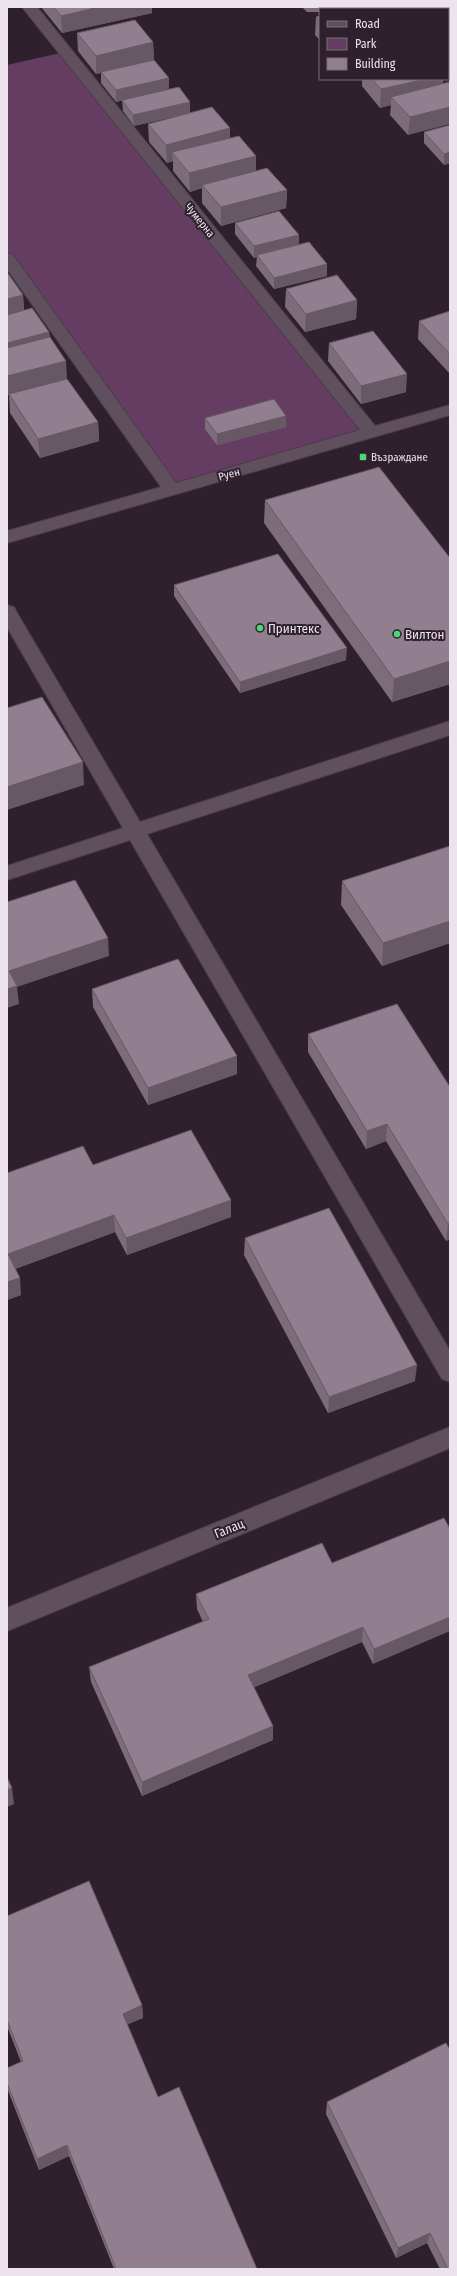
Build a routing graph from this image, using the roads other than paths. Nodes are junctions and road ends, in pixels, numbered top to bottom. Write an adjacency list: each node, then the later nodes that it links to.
1 (29, 7): 4 (street, Чумерна)
2 (7, 258): 5 (street)
3 (450, 410): 4 (street, Руен)
4 (371, 433): 5 (street, Руен)
5 (172, 490): 6 (street, Руен)
6 (7, 538)
7 (7, 611): 9 (street)
8 (450, 728): 9 (street)
9 (135, 831): 10 (street); 11 (street)
10 (7, 873)
11 (450, 1372)
12 (450, 1437): 13 (street, Галац)
13 (7, 1620)

